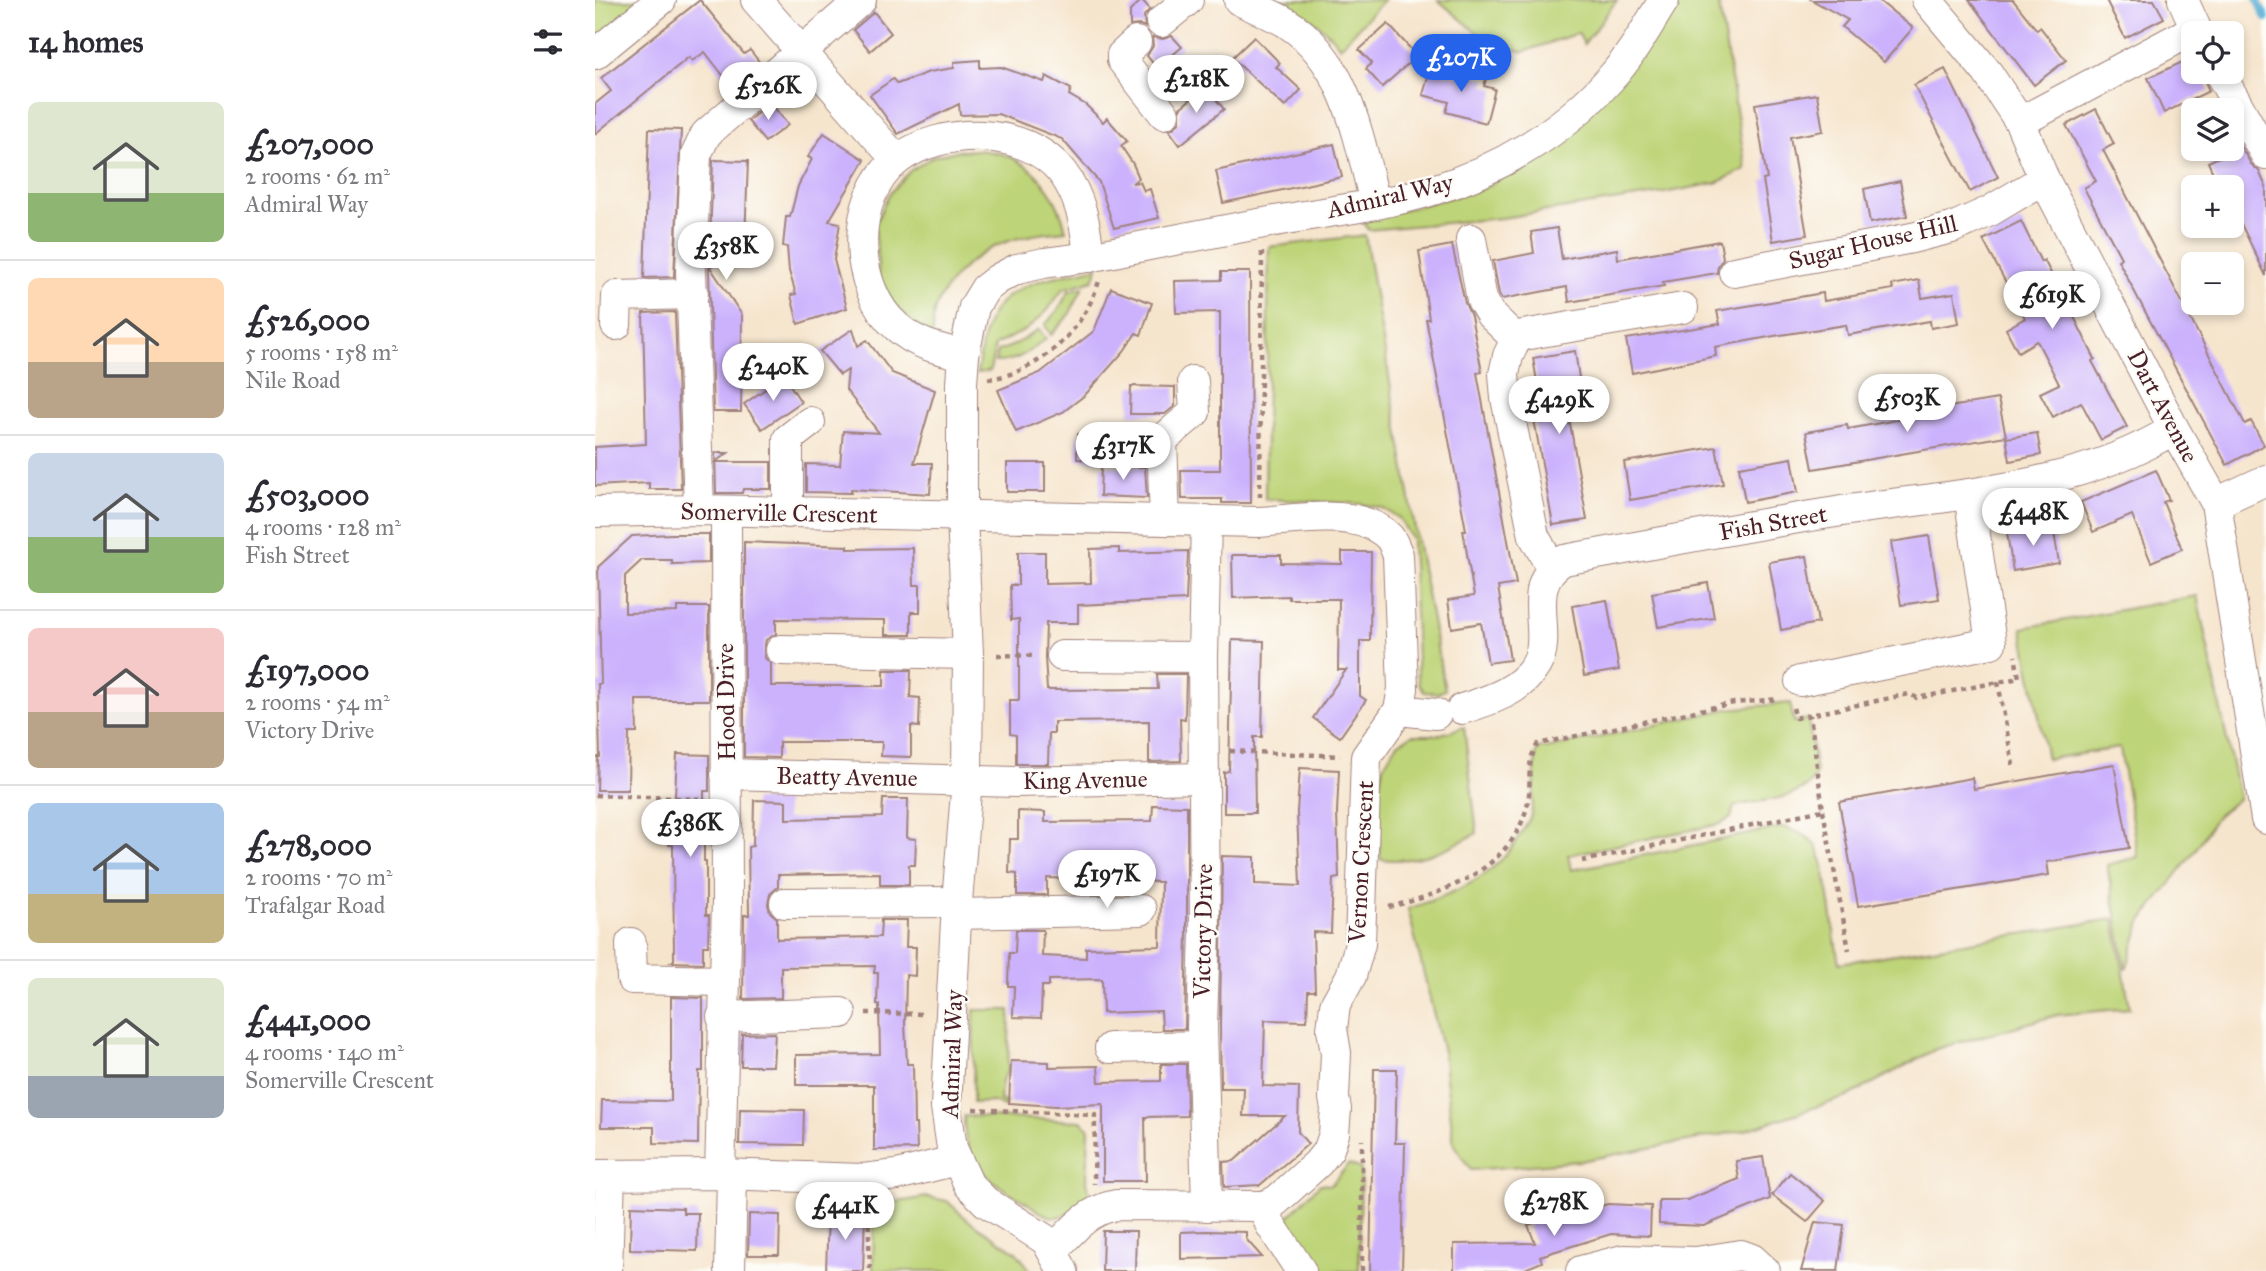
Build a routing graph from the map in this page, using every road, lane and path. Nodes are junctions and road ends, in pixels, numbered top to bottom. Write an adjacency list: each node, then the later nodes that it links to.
1 (661, 0): 14 (street)
2 (756, 0): 13 (street)
3 (861, 0): 13 (street, Hood Drive)
4 (1188, 0): 10 (street)
5 (1239, 0): 21 (street)
6 (1664, 0): 21 (street, Admiral Way)
7 (1927, 0): 17 (street, Dart Avenue)
8 (2183, 0): 9 (street)
9 (2192, 21)
10 (1161, 22)
11 (2181, 39): 17 (street)
12 (1136, 42): 16 (street)
13 (802, 52): 19 (street); 26 (street, Hood Drive)
14 (595, 54)
15 (2226, 84): 18 (street)
16 (1164, 114)
17 (2020, 121): 20 (street, Dart Avenue)
18 (2266, 155)
19 (897, 160): 24 (street); 30 (street)
20 (2044, 179): 25 (street, Sugar House Hill); 34 (street, Dart Avenue)
21 (1375, 203): 24 (street, Admiral Way)
22 (1471, 239): 29 (street)
23 (1262, 243): 46 (path)
24 (1095, 265): 30 (street, Admiral Way); 31 (path)
25 (1734, 272)
26 (693, 294): 28 (street); 41 (street, Hood Drive)
27 (1683, 308): 29 (street)
28 (616, 325)
29 (1516, 339): 47 (street)
30 (964, 355): 43 (street, Admiral Way)
31 (983, 379)
32 (1193, 381): 36 (street)
33 (810, 422): 42 (street)
34 (2174, 429): 38 (street, Fish Street); 39 (street, Dart Avenue)
35 (1121, 440): 36 (street)
36 (1162, 440): 44 (street)
37 (2266, 480): 39 (street)
38 (1969, 494): 47 (street, Fish Street); 53 (street)
39 (2216, 502): 64 (street, Dart Avenue)
40 (595, 512): 41 (street, Somerville Crescent)
41 (712, 512): 42 (street, Somerville Crescent); 61 (street, Hood Drive)
42 (788, 513): 43 (street, Somerville Crescent)
43 (962, 516): 44 (street, Vernon Crescent); 50 (street, Admiral Way)
44 (1165, 520): 45 (street, Vernon Crescent)
45 (1206, 520): 46 (street, Vernon Crescent); 52 (street, Victory Drive)
46 (1259, 522): 55 (street, Vernon Crescent)
47 (1552, 567): 55 (street)
48 (781, 650): 50 (street)
49 (2014, 650): 54 (path)
50 (968, 654): 51 (path); 60 (street, Admiral Way)
51 (1062, 656): 52 (street)
52 (1203, 657): 58 (street, Victory Drive)
53 (1800, 681)
54 (1998, 682): 56 (path); 59 (path)
55 (1399, 710): 57 (street, Vernon Crescent)
56 (1809, 715): 63 (path); 69 (path)
57 (1366, 757): 58 (path, Vernon Crescent); 69 (street, Vernon Crescent)
58 (1204, 764): 60 (street, King Avenue); 76 (street, Victory Drive)
59 (2013, 765)
60 (967, 780): 61 (street, Beatty Avenue); 67 (street, Admiral Way)
61 (726, 787): 62 (path); 72 (street, Hood Drive)
62 (595, 795)
63 (1823, 810): 65 (path); 71 (path)
64 (2266, 819)
65 (1582, 861)
66 (785, 903): 67 (street)
67 (958, 908): 68 (street); 74 (street, Admiral Way)
68 (1141, 909)
69 (1360, 909): 79 (street, Vernon Crescent)
70 (631, 943): 72 (street)
71 (1849, 950)
72 (723, 981): 75 (street, Hood Drive)
73 (841, 1013): 74 (path); 75 (street)
74 (952, 1015): 78 (street, Admiral Way)
75 (723, 1017): 82 (street, Hood Drive)
76 (1202, 1046): 77 (street); 84 (street, Victory Drive)
77 (1111, 1048)
78 (946, 1107): 80 (street, Admiral Way); 86 (path)
79 (1333, 1134): 85 (street, Vernon Crescent); 92 (path)
80 (957, 1160): 83 (street); 87 (street, Admiral Way)
81 (602, 1175): 82 (street); 88 (street)
82 (726, 1175): 83 (street); 89 (street, Hood Drive)
83 (868, 1179): 90 (path)
84 (1207, 1206): 85 (street); 86 (street)
85 (1263, 1206): 91 (street)
86 (1103, 1207): 87 (street)
87 (1058, 1261)
88 (607, 1271)
89 (730, 1271)
90 (870, 1271)
91 (1301, 1271)
92 (1362, 1271)
93 (1581, 1271): 94 (street)
94 (1765, 1271)

